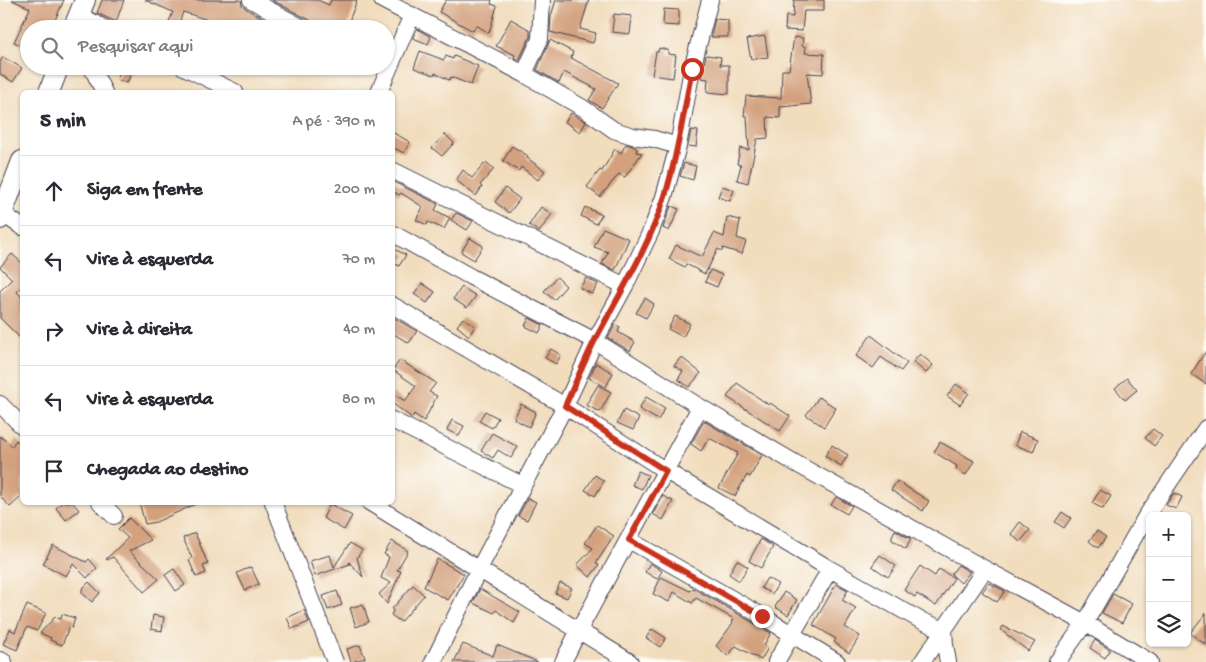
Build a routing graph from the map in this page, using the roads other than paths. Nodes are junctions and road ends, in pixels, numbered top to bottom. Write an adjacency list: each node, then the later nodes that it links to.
1 (251, 0): 6 (street)
2 (382, 0): 5 (street)
3 (542, 0): 8 (street)
4 (710, 0): 17 (street)
5 (412, 15): 7 (street); 8 (street)
6 (288, 20)
7 (395, 45)
8 (524, 74): 17 (street)
9 (56, 75): 13 (main road)
10 (96, 75): 14 (street)
11 (200, 75): 15 (street)
12 (381, 75): 16 (street)
13 (50, 90)
14 (103, 90)
15 (231, 90)
16 (379, 90)
17 (678, 146): 23 (street)
18 (20, 167): 20 (main road)
19 (395, 171): 23 (street)
20 (1, 216): 21 (street)
21 (20, 226)
22 (395, 235): 25 (street)
23 (626, 286): 25 (street)
24 (395, 307): 27 (street)
25 (595, 341): 27 (street); 28 (street)
26 (0, 404): 30 (street)
27 (565, 406): 32 (street); 33 (street)
28 (700, 407): 32 (street); 41 (street)
29 (395, 422): 33 (street)
30 (20, 424)
31 (1206, 428): 42 (street)
32 (666, 471): 38 (street); 40 (street)
33 (522, 485): 39 (street)
34 (103, 505): 37 (street)
35 (274, 505): 48 (street)
36 (374, 505): 39 (street)
37 (114, 516)
38 (629, 540): 43 (street); 45 (street)
39 (478, 569): 43 (street); 49 (street)
40 (830, 569): 44 (street); 45 (street)
41 (985, 570): 42 (street); 44 (street)
42 (1085, 623): 56 (street); 57 (street)
43 (579, 630): 50 (street); 51 (street)
44 (944, 630): 54 (street); 55 (street)
45 (792, 634): 52 (street); 53 (street)
46 (0, 660): 47 (street)
47 (4, 662)
48 (335, 662)
49 (433, 662)
50 (563, 662)
51 (630, 662)
52 (776, 662)
53 (837, 662)
54 (922, 662)
55 (948, 662)
56 (1057, 662)
57 (1150, 662)

